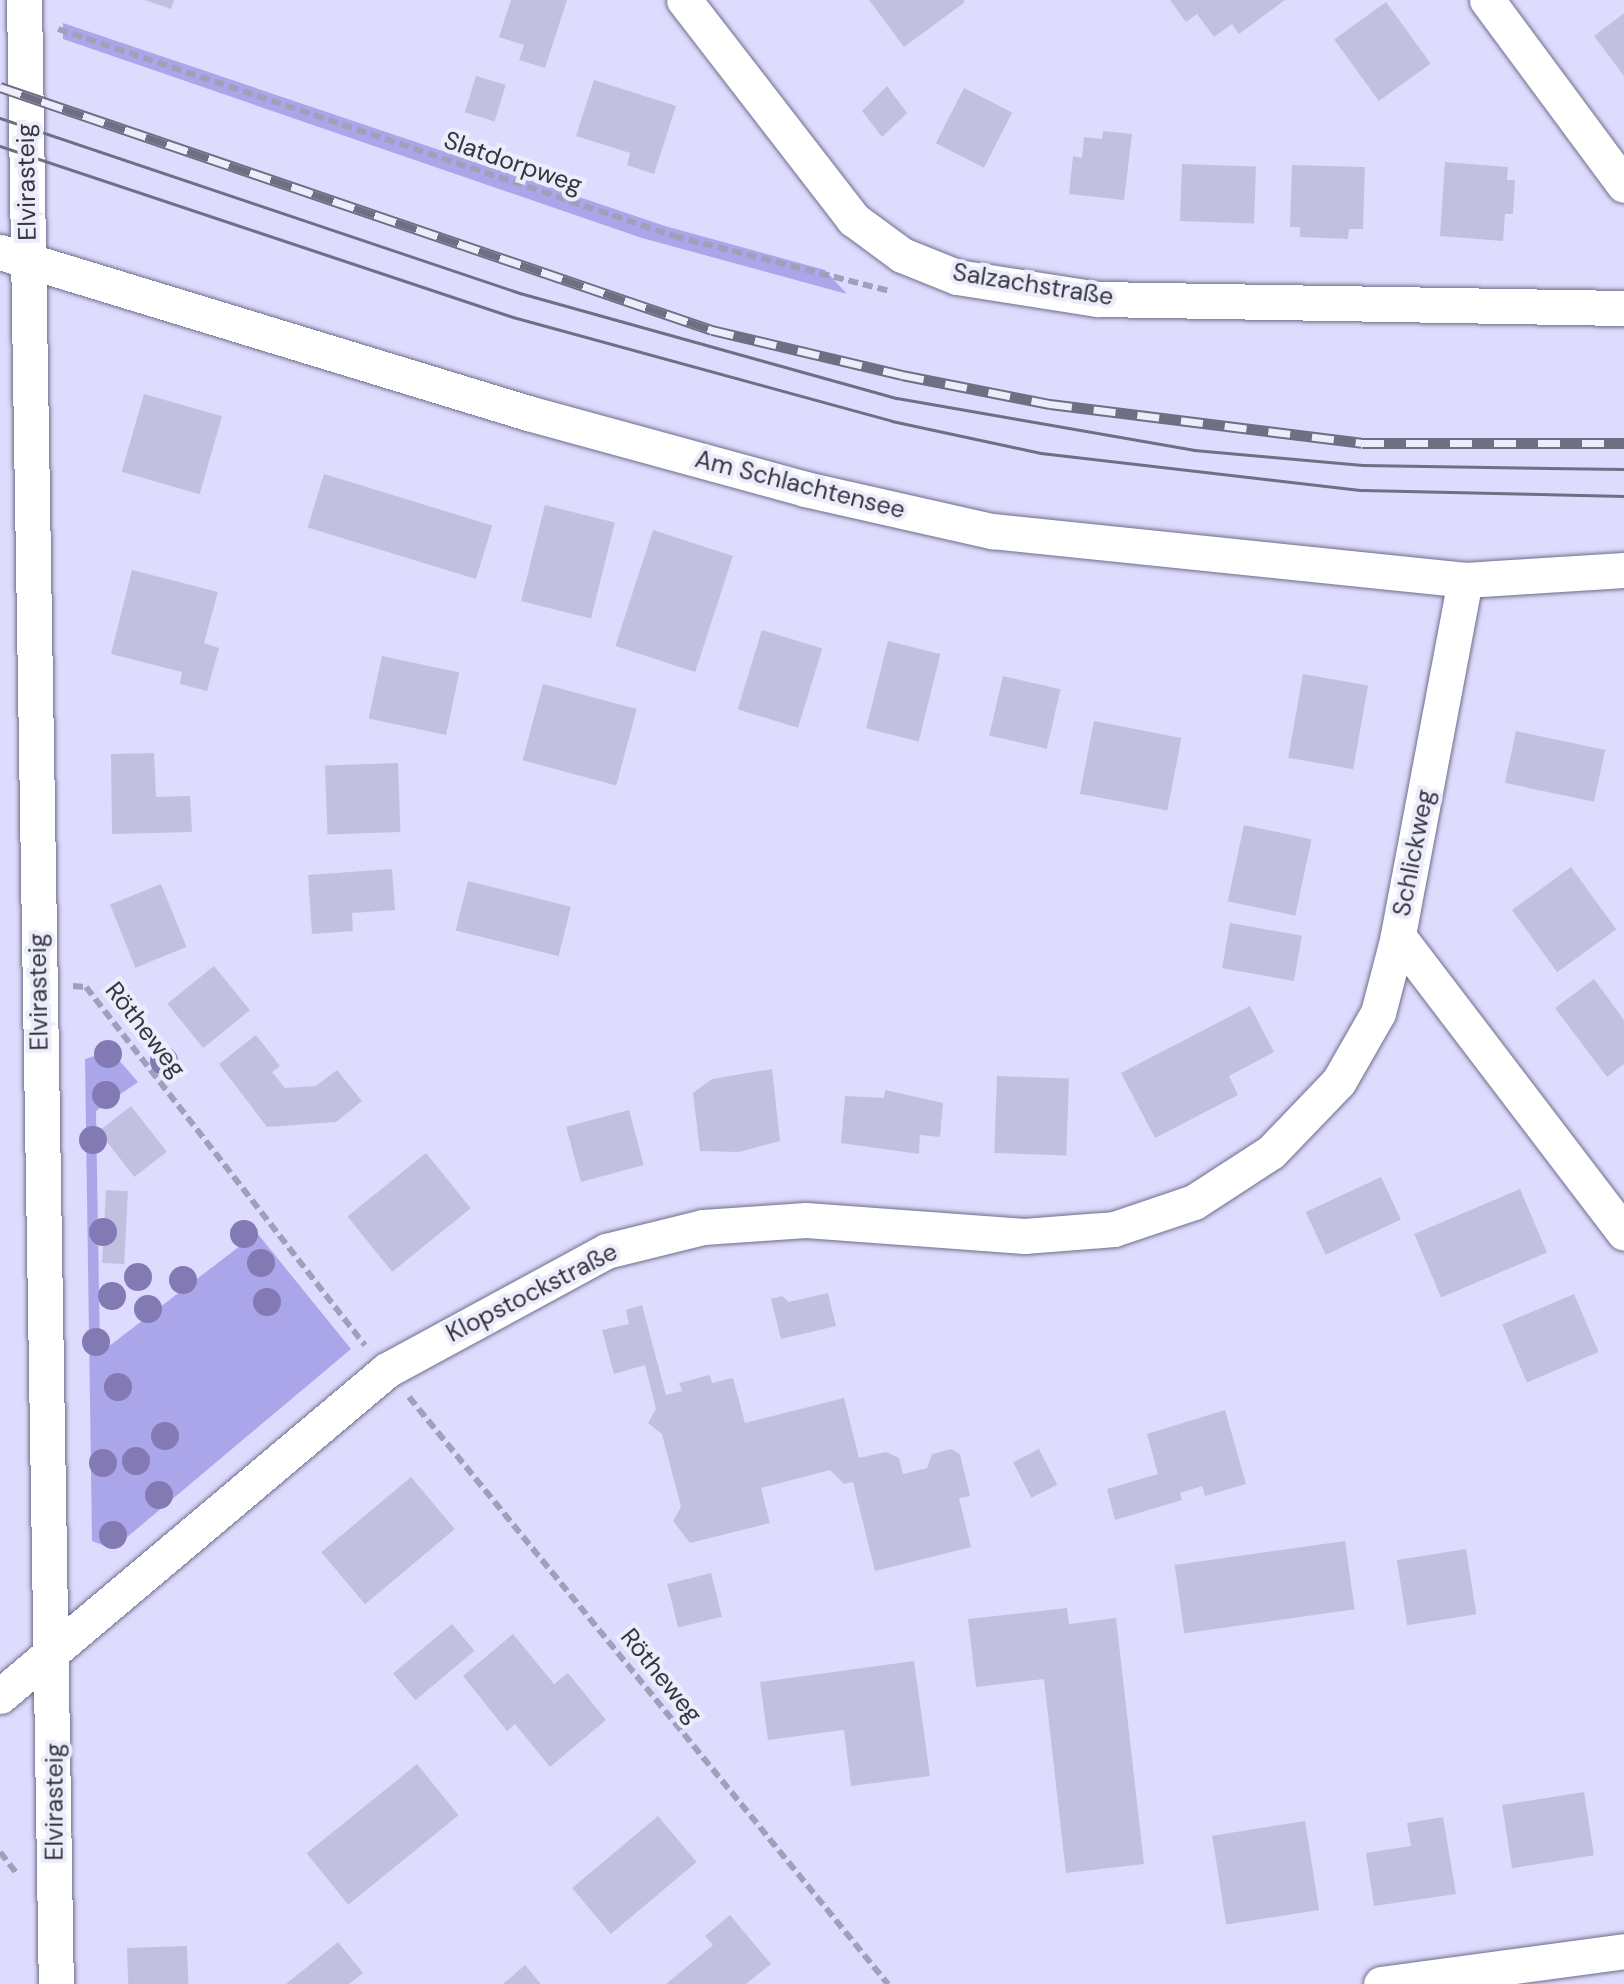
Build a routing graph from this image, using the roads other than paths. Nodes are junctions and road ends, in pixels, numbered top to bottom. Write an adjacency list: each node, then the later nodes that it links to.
1 (24, 0): 5 (street, Elvirasteig)
2 (684, 0): 6 (street, Salzachstraße)
3 (1487, 0): 4 (street)
4 (1624, 185)
5 (14, 257): 7 (street, Elvirasteig); 9 (street, Am Schlachtensee)
6 (1624, 308)
7 (14, 380): 12 (street, Elvirasteig)
8 (1624, 570): 9 (street, Am Schlachtensee)
9 (1465, 580): 10 (street, Schlickweg)
10 (1398, 936): 11 (street, Schlickweg); 12 (street, Klopstockstraße)
11 (1624, 1233)
12 (54, 1652): 13 (street, Klopstockstraße); 15 (street, Elvirasteig)
13 (0, 1696)
14 (1624, 1951): 16 (street)
15 (56, 1984)
16 (1381, 1984)

